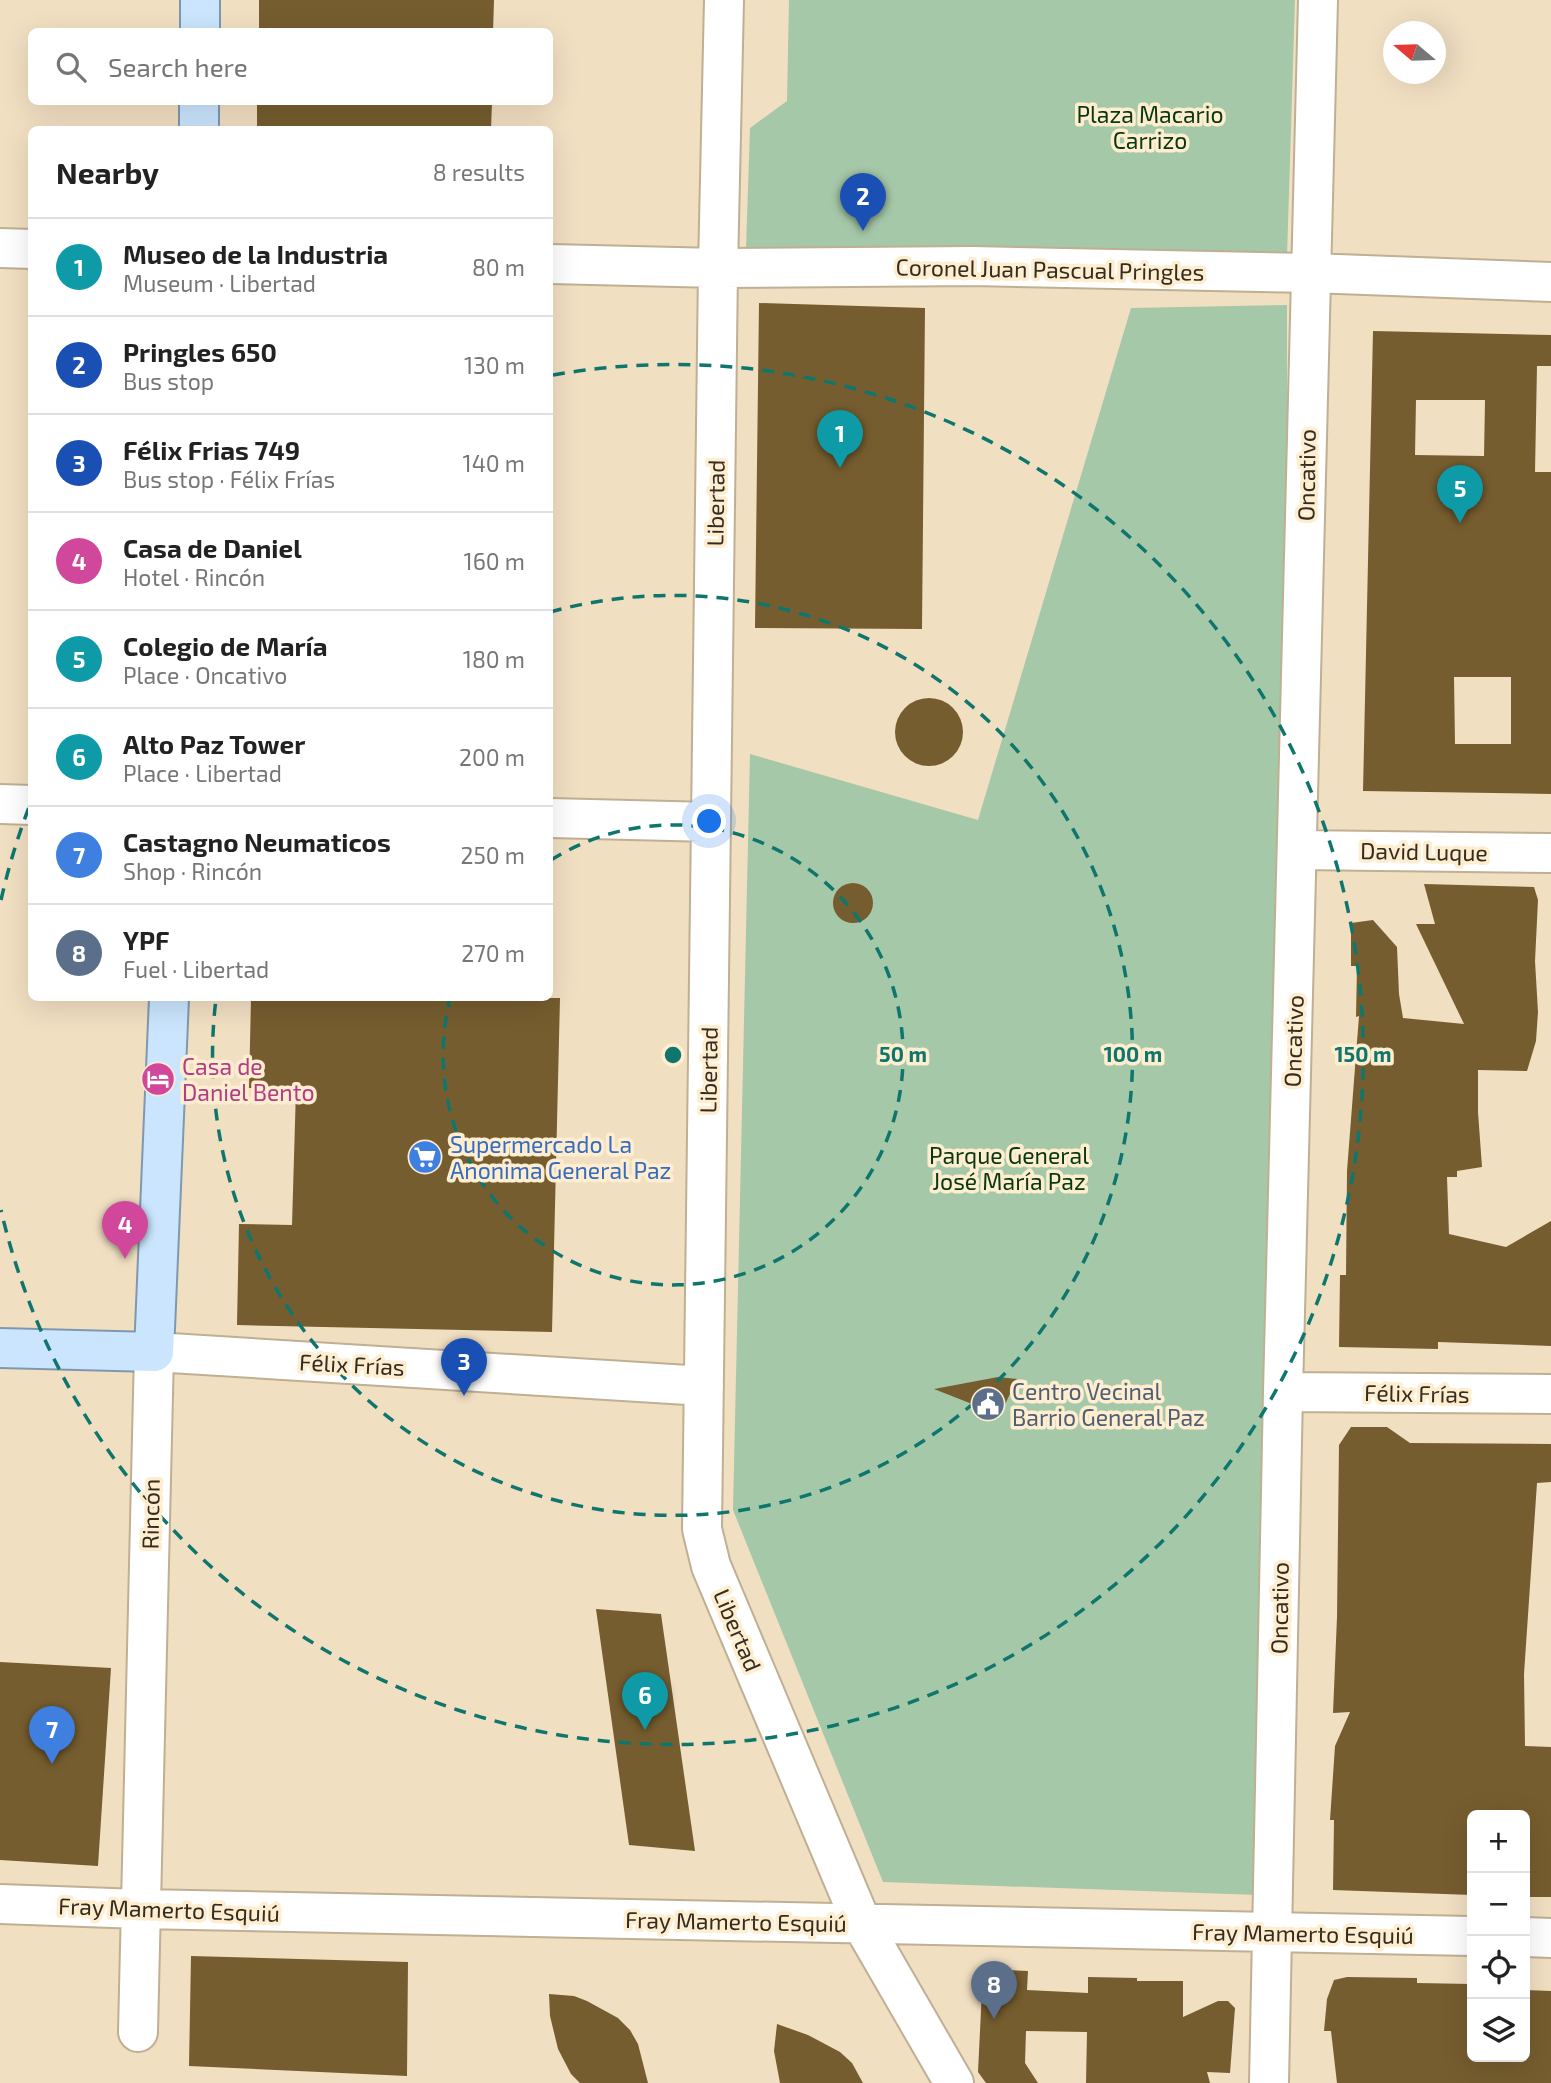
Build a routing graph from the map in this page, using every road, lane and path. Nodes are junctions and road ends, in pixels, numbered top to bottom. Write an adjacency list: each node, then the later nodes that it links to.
1 (200, 0): 4 (main road)
2 (724, 0): 10 (street, Libertad)
3 (1318, 0): 11 (street, Oncativo)
4 (200, 28)
5 (199, 105): 6 (main road)
6 (199, 126)
7 (0, 248): 8 (street)
8 (28, 249)
9 (553, 264): 10 (street, Coronel Juan Pascual Pringles)
10 (718, 268): 11 (street, Coronel Juan Pascual Pringles); 16 (street, Libertad)
11 (1311, 273): 12 (street, Coronel Juan Pascual Pringles); 17 (street, Oncativo)
12 (1551, 282)
13 (0, 804): 14 (street)
14 (28, 805)
15 (553, 818): 16 (street)
16 (711, 822): 22 (street, Libertad)
17 (1297, 850): 18 (street, David Luque); 23 (street, Oncativo)
18 (1551, 853)
19 (169, 1001): 21 (main road, Rincón)
20 (0, 1348): 21 (main road, Félix Frías)
21 (154, 1352): 22 (street, Félix Frías); 26 (street, Rincón)
22 (704, 1386): 27 (street, Libertad)
23 (1283, 1392): 24 (street, Félix Frías); 28 (street, Oncativo)
24 (1551, 1394)
25 (0, 1903): 26 (street, Fray Mamerto Esquiú)
26 (140, 1909): 27 (street, Fray Mamerto Esquiú); 32 (street, Rincón)
27 (862, 1924): 28 (street, Fray Mamerto Esquiú); 33 (street, Libertad)
28 (1273, 1932): 29 (street, Fray Mamerto Esquiú); 34 (street, Oncativo)
29 (1467, 1936)
30 (1530, 1937): 31 (street)
31 (1551, 1938)
32 (138, 2032)
33 (954, 2083)
34 (1269, 2083)

